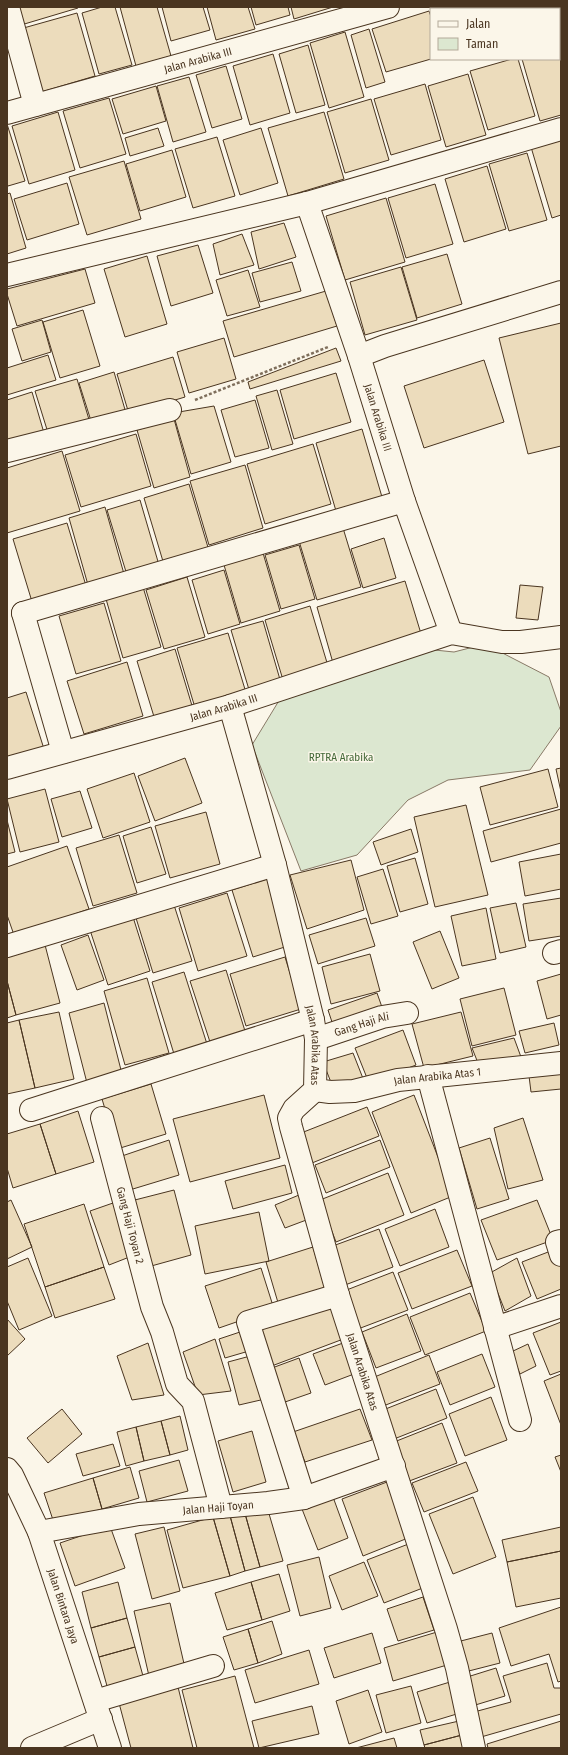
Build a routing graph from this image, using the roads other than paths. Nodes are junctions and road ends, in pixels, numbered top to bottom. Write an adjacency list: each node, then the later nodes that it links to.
1 (8, 7): 3 (street)
2 (388, 7): 3 (street, Jalan Arabika III)
3 (35, 105): 4 (street, Jalan Arabika III)
4 (7, 113)
5 (561, 129): 6 (street)
6 (307, 203): 7 (street); 9 (street, Jalan Arabika III)
7 (7, 275)
8 (561, 292): 9 (street)
9 (356, 346): 12 (street, Jalan Arabika III)
10 (170, 410): 11 (street)
11 (7, 450)
12 (404, 501): 13 (street); 14 (street, Jalan Arabika III)
13 (15, 610): 17 (street)
14 (451, 633): 15 (street, Jalan Arabika III); 16 (street, Jalan Arabika III)
15 (561, 637)
16 (230, 706): 17 (street, Jalan Arabika III); 19 (street, Jalan Arabika Atas)
17 (63, 752): 18 (street, Jalan Arabika III)
18 (7, 768)
19 (275, 864): 20 (street); 22 (street, Jalan Arabika Atas)
20 (7, 946)
21 (407, 1013): 22 (street, Gang Haji Ali)
22 (315, 1029): 25 (street, Jalan Arabika Atas); 26 (street, Gang Haji Ali)
23 (561, 1064): 24 (street, Jalan Arabika Atas 1)
24 (428, 1076): 25 (street, Jalan Arabika Atas 1); 32 (street)
25 (315, 1090): 30 (street, Jalan Arabika Atas)
26 (31, 1110)
27 (102, 1118): 37 (street, Gang Haji Toyan 2)
28 (561, 1241): 29 (street)
29 (561, 1255)
30 (338, 1295): 34 (street, Jalan Arabika Atas); 36 (street)
31 (561, 1306): 32 (street)
32 (495, 1328): 33 (street)
33 (520, 1420)
34 (394, 1466): 36 (street, Jalan Haji Toyan); 43 (street, Jalan Arabika Atas)
35 (7, 1469): 38 (street, Jalan Bintara Jaya)
36 (304, 1498): 37 (street, Jalan Haji Toyan)
37 (221, 1507): 38 (street, Jalan Haji Toyan)
38 (38, 1532): 40 (street, Jalan Bintara Jaya)
39 (213, 1666): 40 (street)
40 (98, 1710): 41 (street); 42 (street, Jalan Bintara Jaya)
41 (32, 1748)
42 (110, 1748)
43 (474, 1748)

